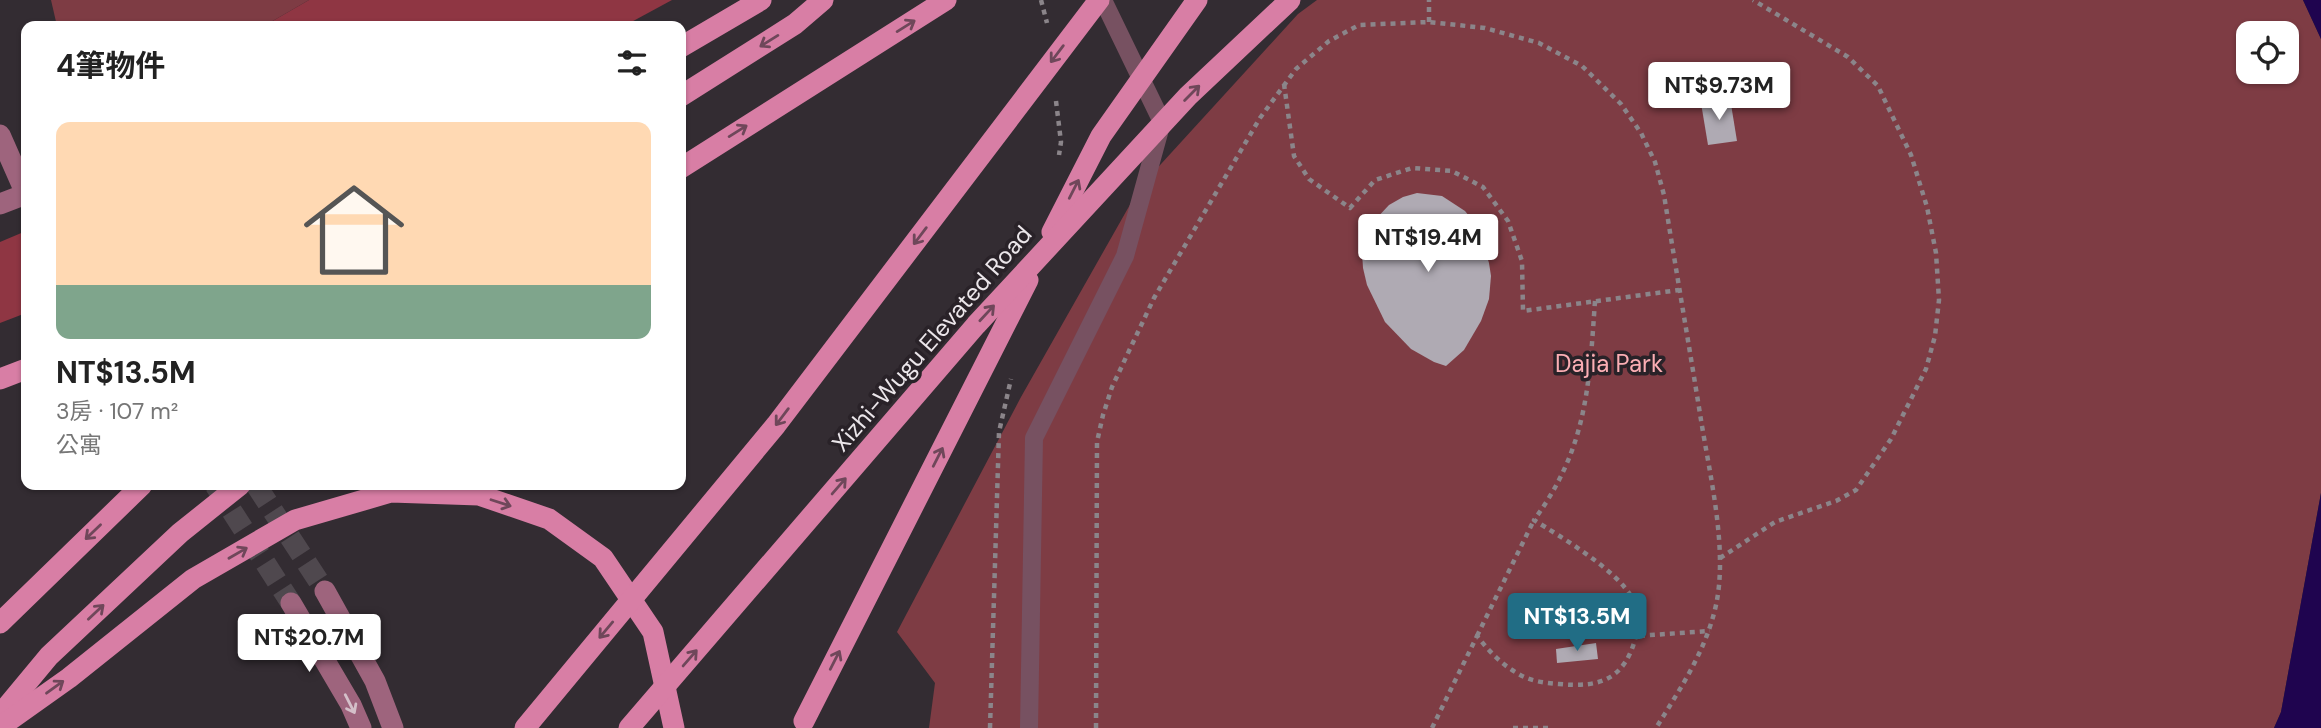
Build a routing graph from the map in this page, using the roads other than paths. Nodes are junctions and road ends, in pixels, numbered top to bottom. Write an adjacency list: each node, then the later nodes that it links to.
1 (761, 0): 7 (highway)
2 (824, 0): 8 (highway, one-way to 8)
3 (946, 0): 10 (highway, one-way to 3)
4 (1101, 0): 26 (highway, one-way to 26, bridge); 29 (lane)
5 (1197, 0): 22 (highway, one-way to 5, bridge)
6 (1290, 0): 27 (highway, Xizhi-Wugu Elevated Road, one-way to 6, bridge)
7 (686, 44)
8 (686, 93)
9 (0, 135): 11 (main road)
10 (686, 165)
11 (21, 183)
12 (21, 196): 13 (main road)
13 (0, 204)
14 (21, 371): 15 (highway)
15 (0, 379)
16 (137, 490): 20 (highway, one-way to 20)
17 (234, 490): 21 (highway, one-way to 17)
18 (325, 591): 25 (main road)
19 (291, 603): 24 (main road, one-way to 24)
20 (0, 622)
21 (0, 715)
22 (801, 724)
23 (0, 727): 28 (highway, one-way to 28)
24 (361, 728)
25 (393, 728)
26 (525, 728)
27 (629, 728)
28 (674, 728)
29 (1029, 728)

